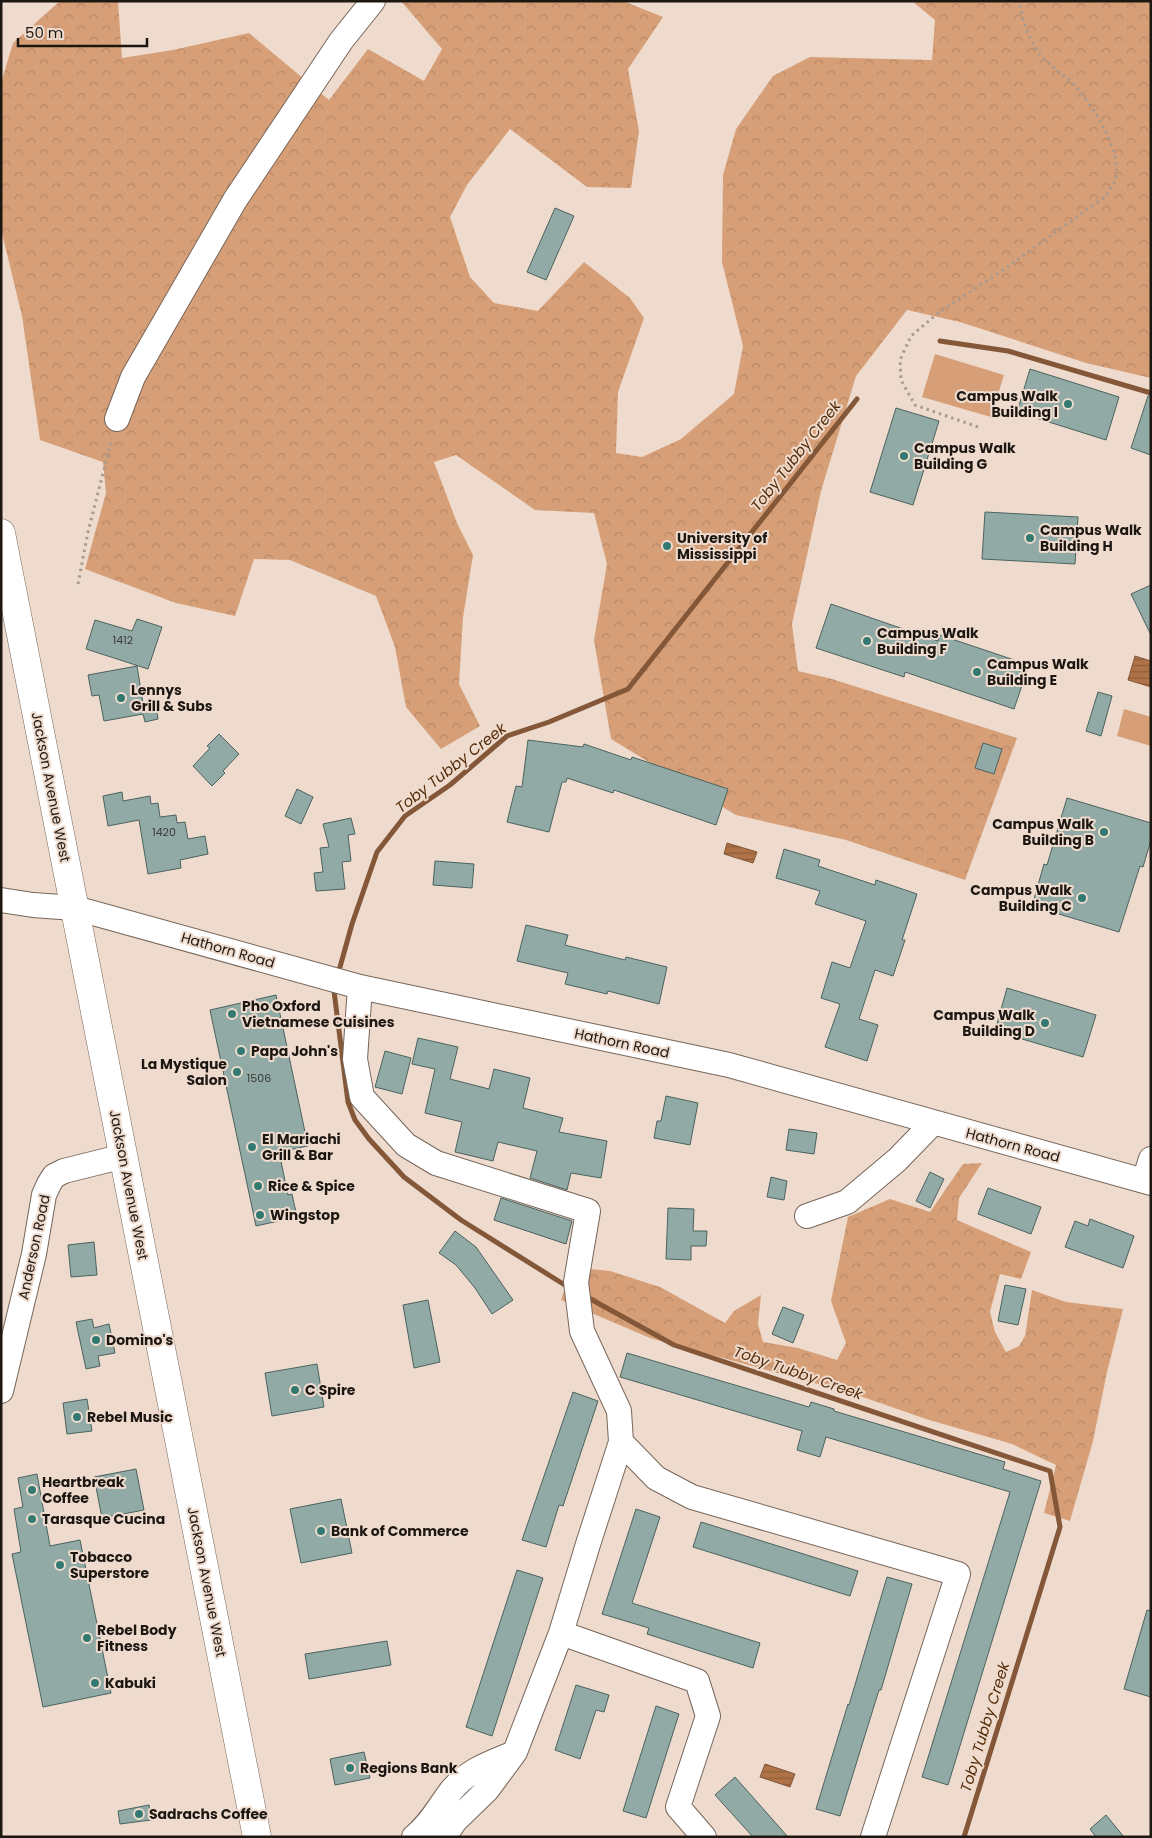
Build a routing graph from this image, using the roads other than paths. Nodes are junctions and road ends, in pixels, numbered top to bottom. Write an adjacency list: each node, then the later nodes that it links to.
1 (373, 1): 2 (street)
2 (117, 419)
3 (1, 533): 4 (main road, Jackson Avenue West)
4 (7, 595): 6 (main road, Jackson Avenue West)
5 (1, 900): 6 (street, Hathorn Road)
6 (75, 908): 7 (street, Hathorn Road); 9 (main road, Jackson Avenue West)
7 (360, 988): 8 (street, Hathorn Road); 14 (street)
8 (933, 1123): 11 (street, Hathorn Road); 12 (street)
9 (124, 1156): 13 (street, Anderson Road); 17 (main road, Jackson Avenue West)
10 (1151, 1159): 11 (street, Hathorn Road)
11 (1147, 1182)
12 (807, 1216)
13 (1, 1391)
14 (622, 1442): 15 (street); 21 (street)
15 (561, 1633): 16 (street); 20 (street)
16 (515, 1752): 18 (street); 19 (street)
17 (257, 1837)
18 (414, 1837)
19 (444, 1837)
20 (704, 1837)
21 (873, 1837)

